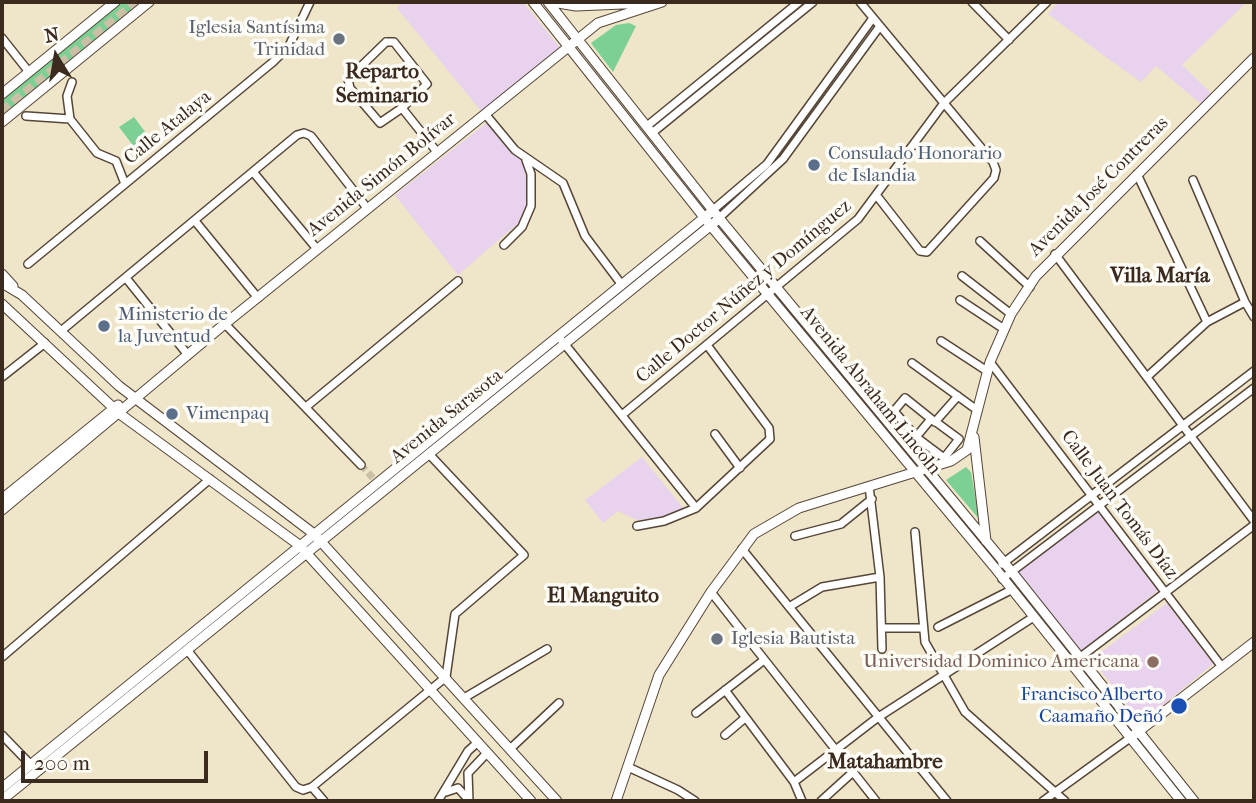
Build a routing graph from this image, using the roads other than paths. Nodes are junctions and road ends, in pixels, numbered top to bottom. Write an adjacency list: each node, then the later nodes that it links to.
1 (115, 2): 21 (main road)
2 (149, 2): 30 (main road)
3 (310, 2): 39 (street, Calle Atalaya)
4 (533, 2): 17 (main road, Avenida Abraham Lincoln)
5 (550, 2): 6 (main road); 15 (main road, Avenida Abraham Lincoln)
6 (660, 2): 15 (main road, Avenida Simón Bolívar)
7 (799, 2): 20 (street)
8 (813, 2): 20 (street)
9 (860, 2): 12 (street)
10 (972, 2): 16 (street)
11 (1047, 2): 16 (street, Calle Doctor Núñez y Domínguez)
12 (873, 18): 13 (street); 19 (street, Avenida Sarasota)
13 (880, 26): 22 (street, Avenida Sarasota); 25 (street)
14 (2, 38): 21 (street)
15 (579, 39): 17 (main road, Avenida Simón Bolívar); 31 (main road, Avenida Abraham Lincoln)
16 (1009, 40): 25 (street, Calle Doctor Núñez y Domínguez)
17 (570, 47): 27 (main road, Avenida Simón Bolívar); 33 (main road, Avenida Abraham Lincoln)
18 (1254, 58): 37 (main road, Avenida José Contreras)
19 (839, 68): 22 (street); 32 (street, Avenida Sarasota)
20 (725, 69): 31 (street)
21 (29, 72): 24 (main road)
22 (846, 72): 32 (street, Avenida Sarasota)
23 (72, 82): 29 (street)
24 (2, 94)
25 (944, 103): 40 (street, Calle Doctor Núñez y Domínguez); 40 (street)
26 (402, 108): 26 (street); 34 (street)
27 (486, 115): 34 (main road, Avenida Simón Bolívar); 35 (street)
28 (26, 116): 29 (street)
29 (70, 119): 39 (street)
30 (2, 122)
31 (650, 129): 33 (main road); 42 (main road, Avenida Abraham Lincoln)
32 (797, 133): 42 (street, Avenida Sarasota); 43 (street, Avenida Sarasota)
33 (641, 136): 45 (main road, Avenida Abraham Lincoln)
34 (437, 152): 41 (main road, Avenida Simón Bolívar)
35 (525, 159): 47 (street); 56 (street)
36 (254, 173): 41 (street); 44 (street); 48 (street)
37 (1137, 174): 49 (main road, Avenida José Contreras); 67 (street)
38 (1193, 180): 63 (street)
39 (124, 184): 50 (street, Calle Atalaya)
40 (877, 196): 58 (street, Calle Doctor Núñez y Domínguez)
41 (367, 208): 48 (main road, Avenida Simón Bolívar)
42 (713, 210): 43 (main road, Avenida Abraham Lincoln); 45 (main road, Avenida Sarasota)
43 (719, 219): 45 (main road, Avenida Sarasota); 58 (main road, Avenida Abraham Lincoln)
44 (195, 221): 53 (street); 61 (street)
45 (708, 222): 56 (main road, Avenida Sarasota); 60 (main road, Avenida Abraham Lincoln); 71 (main road, Avenida Sarasota)
46 (979, 241): 57 (street)
47 (504, 245)
48 (317, 250): 61 (main road, Avenida Simón Bolívar)
49 (1055, 254): 57 (main road, Avenida José Contreras); 80 (street)
50 (28, 264)
51 (2, 274): 59 (main road)
52 (962, 276): 65 (street)
53 (126, 278): 70 (street); 75 (street)
54 (458, 281): 85 (street)
55 (2, 283): 59 (main road)
56 (622, 285): 71 (main road, Avenida Sarasota)
57 (1030, 287): 65 (main road, Avenida José Contreras)
58 (777, 288): 60 (street, Calle Doctor Núñez y Domínguez); 98 (main road, Avenida Abraham Lincoln)
59 (22, 295): 70 (main road)
60 (769, 295): 74 (street, Calle Doctor Núñez y Domínguez); 99 (main road, Avenida Abraham Lincoln)
61 (258, 298): 68 (main road, Avenida Simón Bolívar)
62 (960, 300): 69 (street)
63 (1245, 302): 66 (street); 67 (street)
64 (2, 304): 73 (main road)
65 (1011, 314): 69 (main road, Avenida José Contreras)
66 (1254, 317)
67 (1207, 323): 80 (street)
68 (225, 324): 75 (main road, Avenida Simón Bolívar); 85 (street)
69 (1004, 329): 77 (main road, Avenida José Contreras)
70 (61, 331): 84 (main road)
71 (562, 340): 79 (main road, Avenida Sarasota); 88 (street)
72 (941, 341): 77 (street, Calle Juan Tomás Díaz)
73 (45, 343): 81 (street); 86 (main road)
74 (707, 345): 88 (street, Calle Doctor Núñez y Domínguez); 97 (street)
75 (188, 355): 84 (main road, Avenida Simón Bolívar)
76 (912, 363): 83 (street)
77 (989, 366): 87 (main road, Avenida José Contreras); 102 (street, Calle Juan Tomás Díaz)
78 (1254, 371): 90 (street)
79 (520, 374): 95 (main road, Avenida Sarasota); 112 (main road, Avenida Sarasota)
80 (1147, 376): 90 (street)
81 (2, 377)
82 (1254, 388): 93 (street)
83 (958, 396): 87 (street); 89 (street)
84 (136, 398): 86 (main road, Avenida Simón Bolívar); 112 (main road)
85 (306, 407): 96 (street)
86 (117, 410): 100 (main road); 103 (main road); 107 (main road)
87 (977, 410): 91 (main road, Avenida José Contreras)
88 (622, 415): 106 (street)
89 (934, 421): 94 (street); 94 (street); 94 (street)
90 (1183, 425): 93 (street); 102 (street)
91 (973, 432): 98 (main road, Avenida José Contreras); 113 (main road)
92 (715, 434): 97 (street)
93 (1191, 435): 105 (street); 108 (street)
94 (916, 437)
95 (429, 454): 112 (main road, Avenida Sarasota); 140 (street)
96 (361, 465)
97 (740, 468): 106 (street)
98 (926, 469): 99 (main road, Avenida José Contreras); 113 (main road, Avenida Abraham Lincoln)
99 (913, 472): 101 (main road, Avenida José Contreras); 118 (main road, Avenida Abraham Lincoln)
100 (209, 479): 114 (main road); 134 (street)
101 (869, 486): 104 (street); 115 (main road, Avenida José Contreras)
102 (1091, 495): 105 (street, Calle Juan Tomás Díaz); 117 (street)
103 (2, 499)
104 (872, 499): 111 (street); 120 (street)
105 (1098, 505): 119 (street); 123 (street, Calle Juan Tomás Díaz)
106 (696, 508): 109 (street)
107 (2, 510)
108 (1254, 523): 123 (street)
109 (637, 526)
110 (915, 532): 129 (street)
111 (795, 536)
112 (317, 538): 114 (main road, Avenida Sarasota); 116 (main road, Avenida Sarasota); 140 (main road)
113 (986, 543): 117 (main road, Avenida Abraham Lincoln)
114 (299, 545): 116 (main road); 155 (main road, Avenida Sarasota)
115 (742, 549): 124 (main road, Avenida José Contreras); 125 (street)
116 (306, 553): 133 (main road, Avenida Sarasota); 141 (main road)
117 (1004, 562): 118 (street); 119 (main road, Avenida Abraham Lincoln)
118 (995, 568): 121 (main road, Avenida Abraham Lincoln)
119 (1012, 572): 121 (street); 135 (main road, Avenida Abraham Lincoln)
120 (880, 577): 125 (street); 128 (street)
121 (1002, 579): 122 (main road, Avenida Abraham Lincoln)
122 (1011, 590): 126 (main road, Avenida Abraham Lincoln); 127 (street)
123 (1166, 592): 135 (street); 138 (street, Calle Juan Tomás Díaz)
124 (711, 593): 136 (street); 156 (main road, Avenida José Contreras)
125 (789, 607): 147 (street)
126 (1032, 618): 137 (main road, Avenida Abraham Lincoln); 139 (street)
127 (937, 627)
128 (882, 628): 129 (street); 132 (street)
129 (923, 628): 139 (street)
130 (1254, 642): 138 (main road)
131 (547, 649): 143 (street)
132 (882, 649)
133 (188, 651): 159 (street); 162 (main road, Avenida Sarasota)
134 (2, 657)
135 (1079, 659): 137 (street); 149 (main road, Avenida Abraham Lincoln)
136 (764, 660): 142 (street); 152 (street)
137 (1070, 665): 149 (main road, Avenida Abraham Lincoln)
138 (1222, 667): 149 (main road)
139 (943, 674): 147 (street); 161 (street)
140 (446, 677): 141 (street); 143 (main road)
141 (430, 690): 151 (main road); 159 (street)
142 (724, 690): 145 (street); 146 (street)
143 (464, 698): 153 (main road)
144 (559, 703): 153 (street)
145 (696, 713)
146 (745, 718): 148 (street); 158 (street)
147 (877, 718): 152 (street); 173 (street)
148 (725, 735)
149 (1134, 735): 161 (street); 176 (main road, Avenida Abraham Lincoln); 177 (main road, Avenida Abraham Lincoln)
150 (2, 736): 155 (street)
151 (478, 742): 154 (main road); 164 (street)
152 (835, 748): 157 (street); 158 (street)
153 (510, 749): 167 (main road)
154 (487, 753): 165 (street); 166 (main road)
155 (31, 765): 160 (main road, Avenida Sarasota)
156 (628, 768): 168 (main road, Avenida José Contreras); 169 (street)
157 (853, 772): 171 (street); 172 (street)
158 (794, 782): 170 (street)
159 (312, 787): 163 (street)
160 (2, 788)
161 (1056, 792): 174 (street); 175 (street)
162 (2, 800)
163 (324, 801)
164 (438, 801): 165 (street)
165 (469, 801)
166 (531, 801)
167 (557, 801)
168 (616, 801)
169 (695, 801)
170 (802, 801)
171 (821, 801)
172 (876, 801)
173 (947, 801)
174 (1043, 801)
175 (1065, 801)
176 (1181, 801)
177 (1194, 801)

